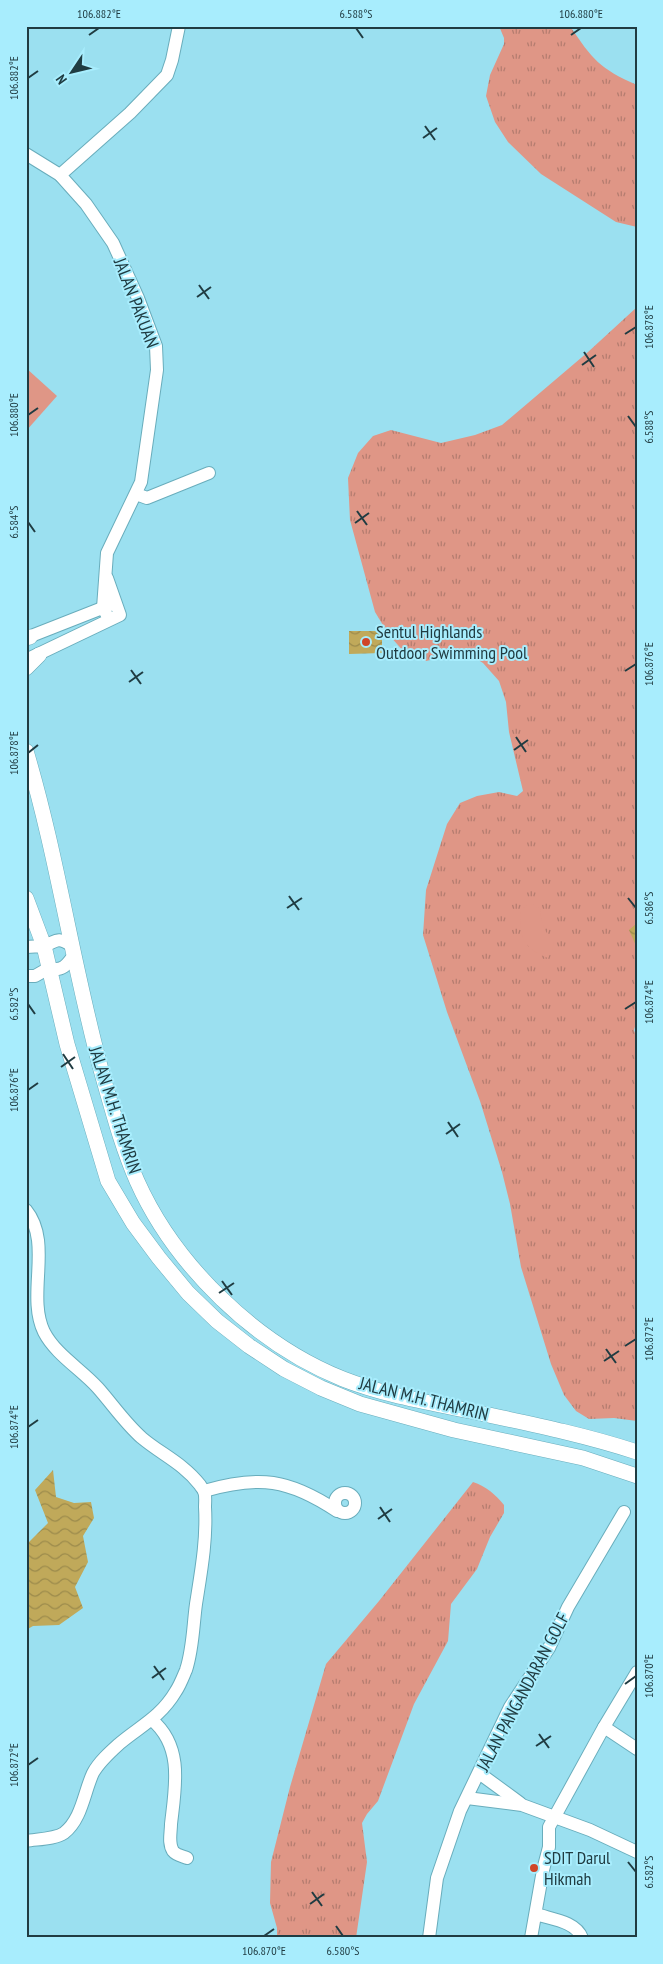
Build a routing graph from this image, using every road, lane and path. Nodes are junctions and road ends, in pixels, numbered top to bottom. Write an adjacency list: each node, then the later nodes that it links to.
1 (179, 26): 3 (street)
2 (26, 154): 3 (street, JALAN PAKUAN)
3 (60, 175): 5 (street, JALAN PAKUAN)
4 (210, 473): 5 (street)
5 (136, 494): 6 (street, JALAN PAKUAN)
6 (109, 610): 7 (street); 8 (street)
7 (27, 638)
8 (33, 657): 9 (main road)
9 (26, 668)
10 (26, 751): 14 (main road, JALAN M.H. THAMRIN)
11 (26, 898): 12 (main road, JALAN M.H. THAMRIN)
12 (44, 946): 13 (street); 14 (street); 15 (main road, JALAN M.H. THAMRIN)
13 (26, 947)
14 (73, 950): 15 (street); 18 (main road, JALAN M.H. THAMRIN)
15 (49, 968): 16 (street); 19 (main road, JALAN M.H. THAMRIN)
16 (26, 976)
17 (26, 1210): 20 (street)
18 (637, 1452)
19 (637, 1476)
20 (204, 1491): 21 (street); 24 (street)
21 (337, 1511)
22 (624, 1512): 27 (street, JALAN PANGANDARAN GOLF)
23 (637, 1672): 25 (street)
24 (152, 1720): 31 (street); 33 (street)
25 (604, 1727): 26 (street); 30 (street)
26 (637, 1749)
27 (479, 1773): 28 (street, JALAN PANGANDARAN GOLF); 29 (street)
28 (467, 1798): 29 (street); 35 (street, JALAN PANGANDARAN GOLF)
29 (522, 1805): 30 (street)
30 (554, 1816): 32 (street); 34 (street)
31 (26, 1841)
32 (637, 1852)
33 (186, 1858)
34 (536, 1914): 36 (street); 37 (street)
35 (430, 1938)
36 (531, 1938)
37 (582, 1938)

